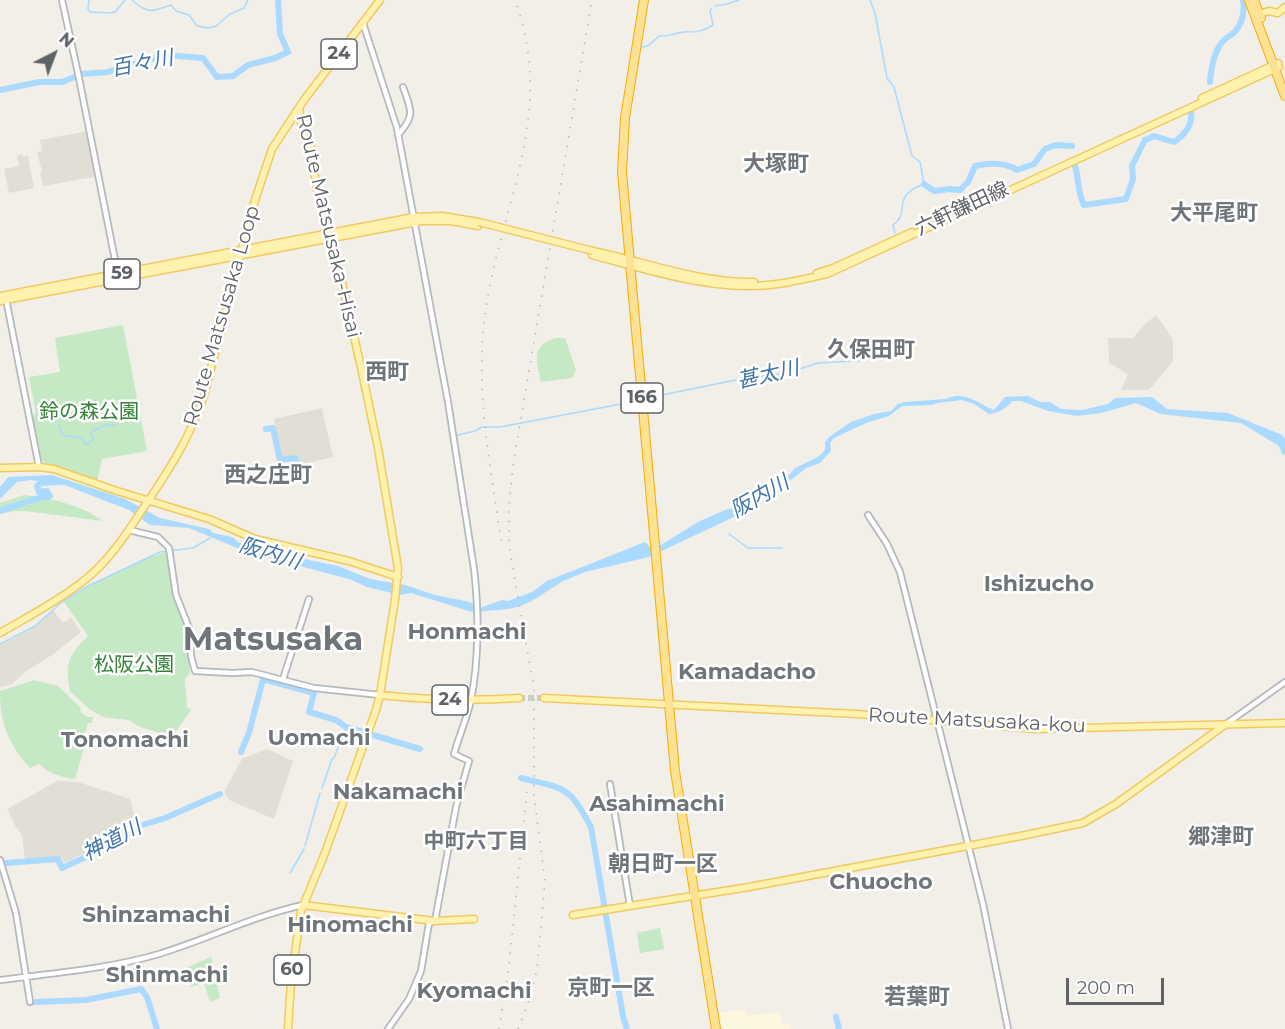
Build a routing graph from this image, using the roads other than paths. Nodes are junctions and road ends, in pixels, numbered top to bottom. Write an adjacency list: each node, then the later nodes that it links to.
1 (62, 0): 19 (street)
2 (380, 0): 8 (main road, Route Matsusaka-Hisai / 24)
3 (644, 0): 18 (highway, 166)
4 (1249, 0): 7 (highway)
5 (1254, 0): 7 (highway)
6 (1285, 7): 7 (main road)
7 (1257, 15): 9 (highway)
8 (363, 23): 13 (main road, Route Matsusaka-Hisai / 24); 14 (street)
9 (1276, 66): 10 (highway); 12 (highway); 18 (main road, 六軒鎌田線)
10 (1285, 82)
11 (404, 87): 14 (street)
12 (1285, 96)
13 (298, 109): 16 (main road, Route Matsusaka-Hisai); 17 (main road, Route Matsusaka Loop)
14 (398, 135): 15 (street)
15 (414, 220): 16 (main road, 59); 18 (main road, 59, bridge); 34 (street)
16 (331, 236): 17 (main road, 59); 26 (main road, Route Matsusaka-Hisai)
17 (242, 253): 19 (main road, 59); 20 (main road, 59); 23 (main road, Route Matsusaka Loop)
18 (631, 262): 35 (highway, 166)
19 (118, 274): 20 (main road, 59)
20 (3, 298): 21 (street)
21 (39, 467): 22 (main road); 23 (main road)
22 (0, 468)
23 (147, 502): 25 (main road, Route Matsusaka Loop); 26 (main road)
24 (868, 515): 36 (street)
25 (130, 528): 28 (main road, Route Matsusaka Loop); 29 (street)
26 (398, 578): 31 (main road, Route Matsusaka-Hisai)
27 (309, 599): 29 (street)
28 (0, 633)
29 (283, 680): 31 (street)
30 (1285, 682): 38 (street)
31 (380, 695): 34 (main road, 24); 43 (main road, 60)
32 (519, 698): 34 (main road, 24)
33 (544, 699): 35 (main road)
34 (471, 700): 47 (street)
35 (670, 705): 36 (main road, Route Matsusaka-kou); 42 (highway, 166)
36 (937, 721): 38 (main road, Route Matsusaka-kou); 40 (street)
37 (1285, 723): 38 (main road, Route Matsusaka-kou)
38 (1226, 724): 40 (main road)
39 (610, 784): 44 (street)
40 (968, 846): 42 (main road); 54 (street)
41 (0, 860): 48 (street)
42 (695, 896): 44 (main road); 53 (highway, 166)
43 (303, 905): 47 (main road); 48 (street); 51 (main road, 60)
44 (630, 906): 45 (main road)
45 (573, 915)
46 (474, 919): 47 (main road)
47 (435, 921): 52 (street)
48 (26, 976): 49 (street); 50 (street)
49 (0, 980)
50 (30, 1002)
51 (288, 1029)
52 (388, 1029)
53 (716, 1029)
54 (1008, 1029)

